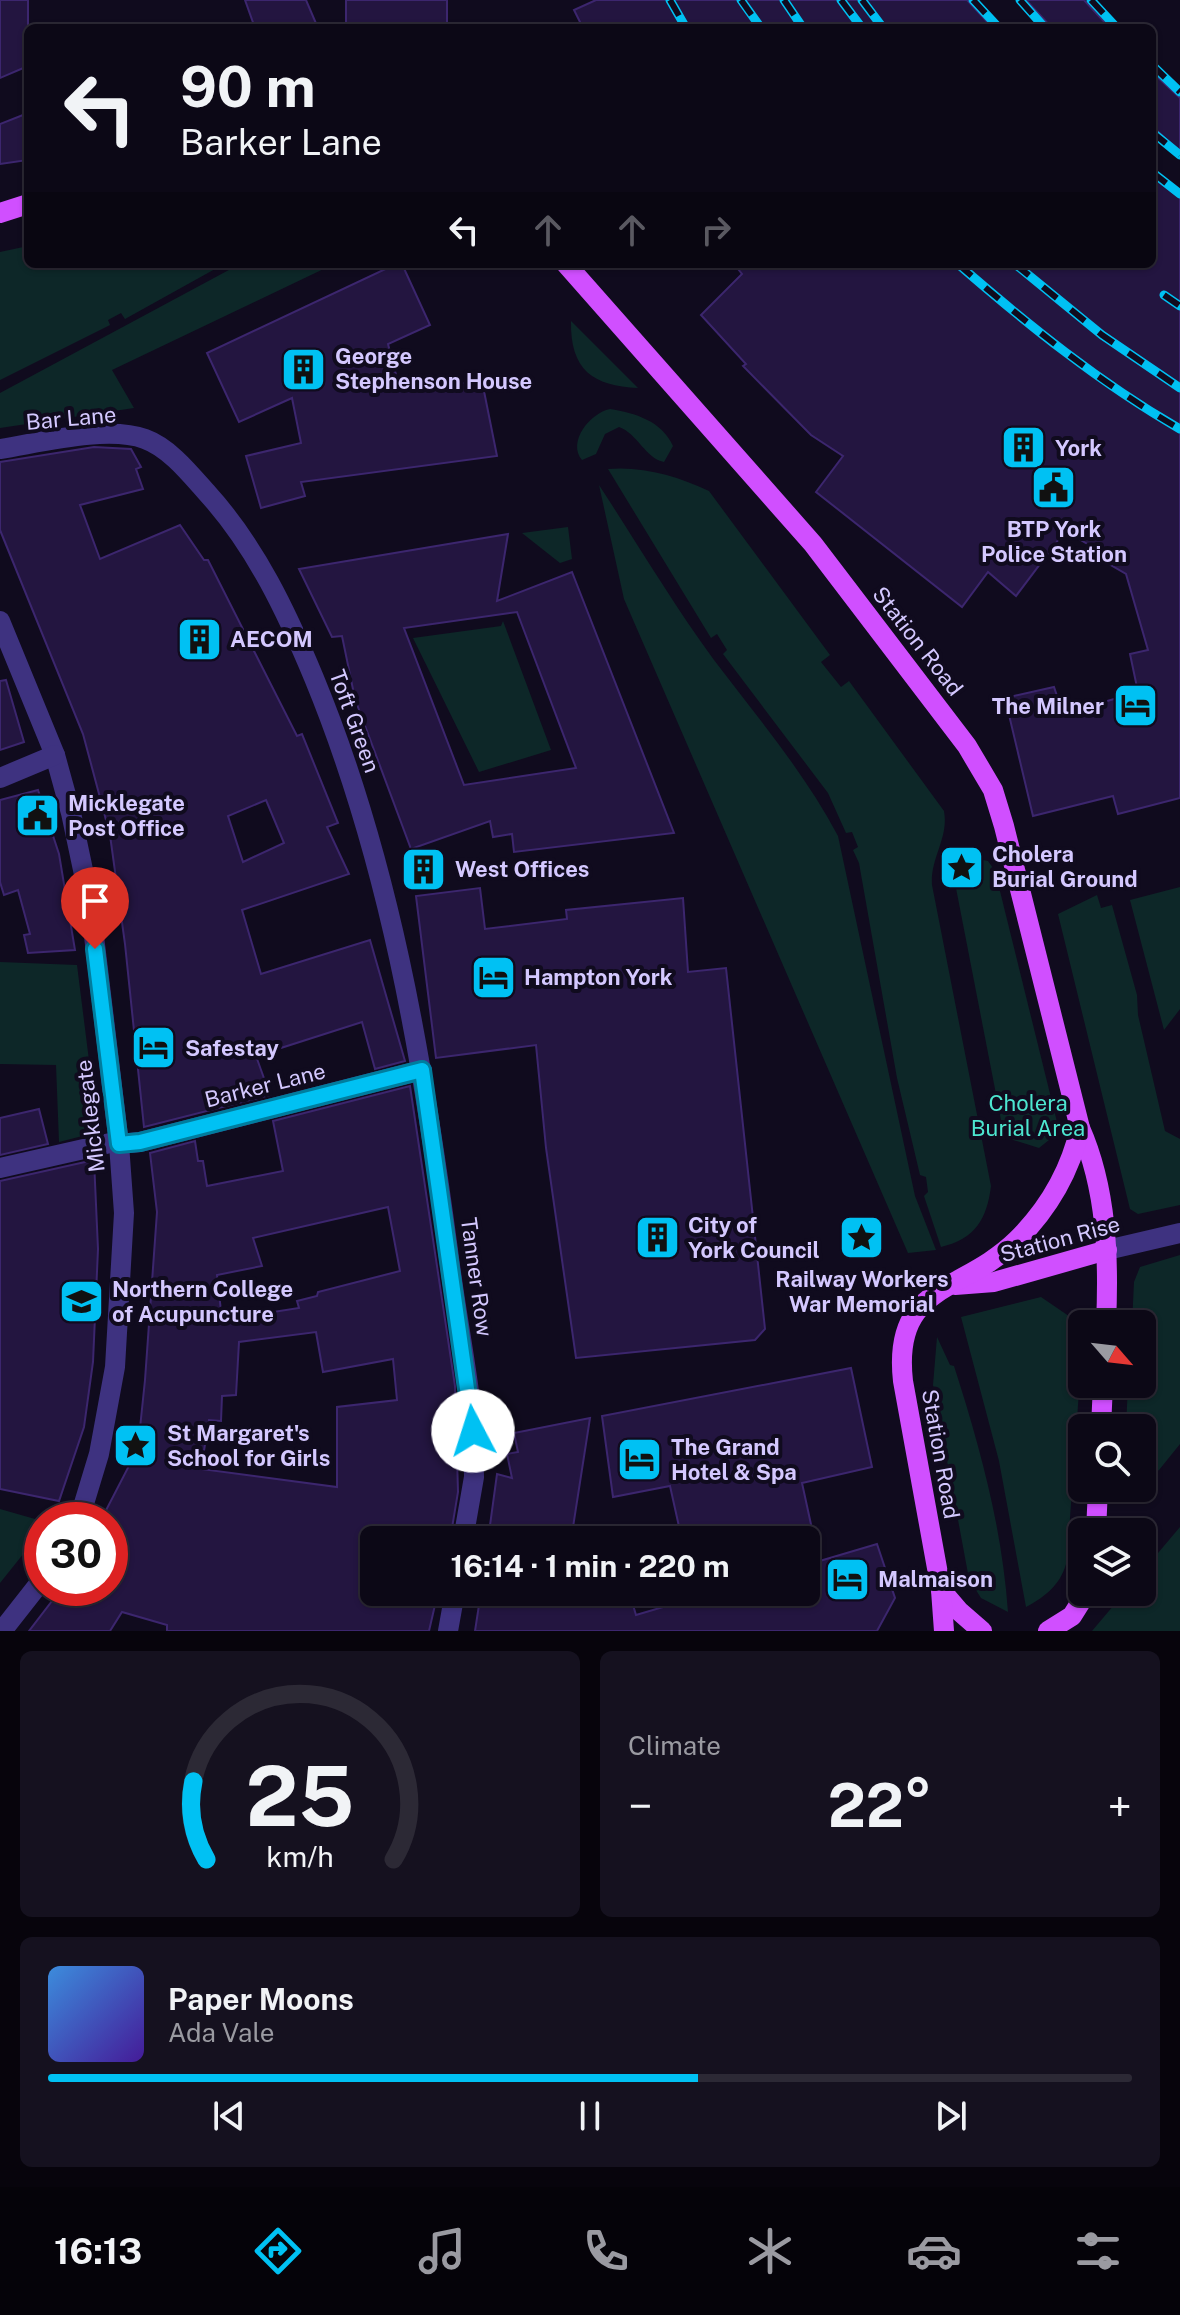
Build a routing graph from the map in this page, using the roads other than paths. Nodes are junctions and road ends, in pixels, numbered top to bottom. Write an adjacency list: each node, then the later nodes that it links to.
1 (24, 205): 2 (main road)
2 (0, 213)
3 (570, 268): 10 (main road, Station Road)
4 (145, 439): 5 (street, Bar Lane); 9 (street, Toft Green)
5 (0, 449)
6 (0, 621): 7 (street, Micklegate)
7 (55, 755): 8 (street); 11 (street, Micklegate)
8 (0, 778)
9 (422, 1070): 11 (street, Barker Lane); 18 (street, Tanner Row)
10 (1080, 1128): 14 (main road, Station Road); 15 (main road)
11 (119, 1142): 12 (street, Barker Lane); 17 (street, Micklegate)
12 (0, 1168)
13 (1180, 1233): 14 (street, Station Rise)
14 (1107, 1250): 15 (main road, Station Rise); 16 (main road, Station Road)
15 (952, 1285): 19 (main road, Station Road)
16 (1106, 1310)
17 (84, 1502)
18 (465, 1526)
19 (941, 1590): 23 (main road, Station Road); 27 (main road)
20 (24, 1603): 24 (street)
21 (452, 1606): 25 (street)
22 (1078, 1606): 28 (main road)
23 (943, 1622): 26 (main road)
24 (2, 1631)
25 (448, 1631)
26 (927, 1631)
27 (982, 1631)
28 (1048, 1631)

